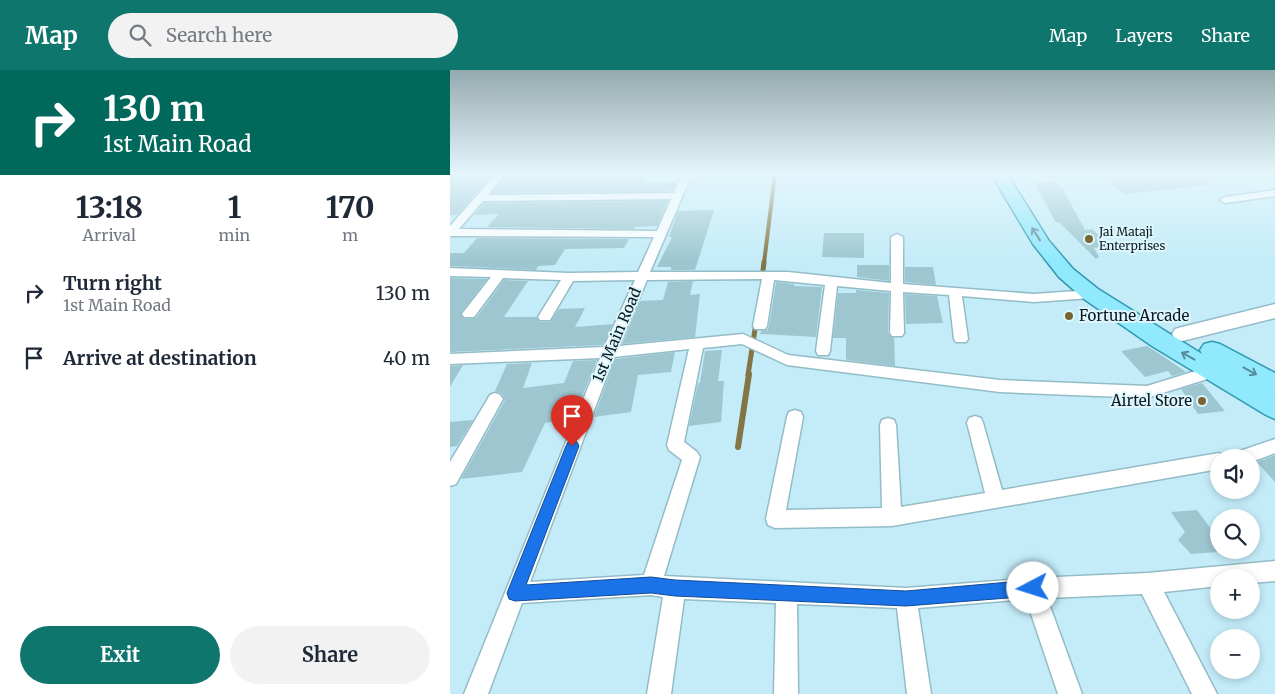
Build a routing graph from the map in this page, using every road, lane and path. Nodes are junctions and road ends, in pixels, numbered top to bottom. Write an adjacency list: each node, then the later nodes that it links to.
1 (475, 203): 5 (street)
2 (673, 203): 6 (street, 1st Main Road)
3 (1017, 203): 16 (main road, one-way to 3)
4 (1036, 203): 22 (main road)
5 (450, 232): 6 (street)
6 (662, 234): 10 (street, 1st Main Road)
7 (897, 237): 14 (street)
8 (450, 272): 9 (street)
9 (501, 273): 12 (street); 18 (street)
10 (643, 275): 11 (street); 12 (street); 26 (street, 1st Main Road)
11 (769, 276): 13 (street); 20 (street)
12 (569, 277): 19 (street)
13 (831, 282): 14 (street); 25 (street)
14 (897, 288): 15 (street); 21 (street)
15 (955, 292): 16 (street); 23 (street)
16 (1091, 294): 28 (main road, one-way to 16)
17 (1275, 311): 22 (street)
18 (469, 314)
19 (545, 317)
20 (760, 326)
21 (897, 333)
22 (1182, 334): 29 (main road, one-way to 29)
23 (961, 339)
24 (696, 344): 26 (street); 28 (street); 43 (street)
25 (823, 351)
26 (610, 352): 27 (street); 47 (street, 1st Main Road)
27 (450, 359)
28 (1216, 371): 31 (main road)
29 (1275, 385)
30 (495, 399): 38 (street)
31 (1275, 408)
32 (796, 417): 40 (street)
33 (975, 423): 39 (street)
34 (888, 425): 40 (street)
35 (1275, 446): 36 (street)
36 (1260, 451)
37 (1210, 463): 39 (street)
38 (450, 478)
39 (996, 500): 40 (street)
40 (892, 517)
41 (1275, 572): 42 (street)
42 (1148, 583): 45 (street); 54 (street)
43 (651, 585): 44 (street); 47 (street)
44 (675, 588): 46 (street); 50 (street)
45 (1033, 588): 48 (street); 53 (street)
46 (787, 592): 48 (street); 51 (street)
47 (515, 593): 49 (street, 1st Main Road)
48 (906, 598): 52 (street)
49 (476, 694)
50 (658, 694)
51 (786, 694)
52 (919, 694)
53 (1070, 694)
54 (1206, 694)

